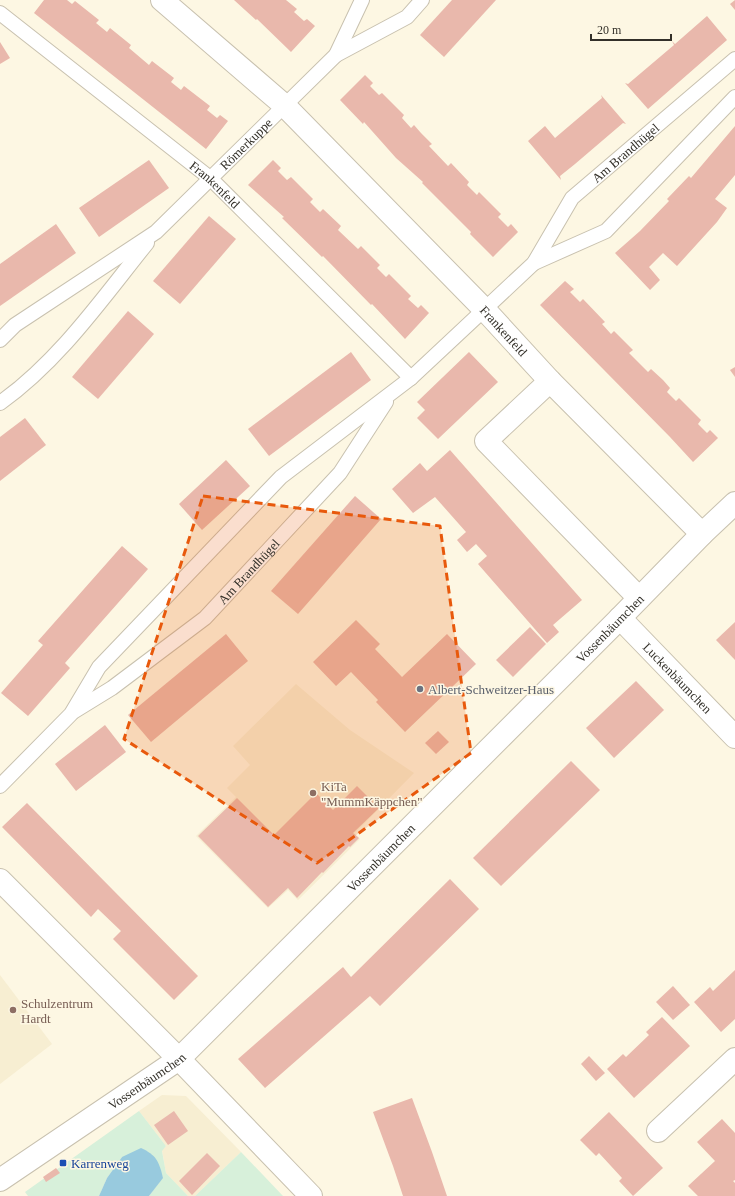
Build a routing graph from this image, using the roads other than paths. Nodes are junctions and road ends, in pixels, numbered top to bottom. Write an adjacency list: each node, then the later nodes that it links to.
1 (162, 0): 8 (street, Frankenfeld)
2 (362, 0): 5 (lane, Römerkuppe)
3 (422, 0): 5 (lane, Römerkuppe)
4 (0, 13): 9 (lane, Frankenfeld)
5 (336, 55): 8 (lane, Römerkuppe)
6 (735, 59): 11 (lane, Am Brandhügel)
7 (735, 98): 11 (lane, Am Brandhügel)
8 (284, 105): 9 (lane, Römerkuppe); 12 (street, Frankenfeld)
9 (210, 178): 10 (lane, Römerkuppe); 14 (lane, Frankenfeld)
10 (156, 232): 13 (lane, Römerkuppe); 17 (lane, Römerkuppe)
11 (534, 263): 12 (lane, Am Brandhügel)
12 (484, 309): 14 (lane, Am Brandhügel); 15 (street, Frankenfeld)
13 (0, 340)
14 (411, 378): 16 (lane, Am Brandhügel)
15 (550, 380): 19 (street, Frankenfeld); 20 (street)
16 (391, 394): 22 (lane, Am Brandhügel); 22 (lane, Am Brandhügel)
17 (0, 403)
18 (735, 503): 19 (street, Vossenbäumchen)
19 (702, 534): 20 (street, Vossenbäumchen)
20 (639, 598): 21 (street, Vossenbäumchen)
21 (620, 618): 23 (street, Luckenbäumchen); 26 (street, Vossenbäumchen)
22 (71, 714): 24 (lane, Am Brandhügel)
23 (735, 737)
24 (0, 786)
25 (0, 880): 26 (street)
26 (179, 1059): 29 (street, Vossenbäumchen); 30 (street)
27 (735, 1059): 28 (street)
28 (658, 1131)
29 (0, 1180)
30 (311, 1196)

